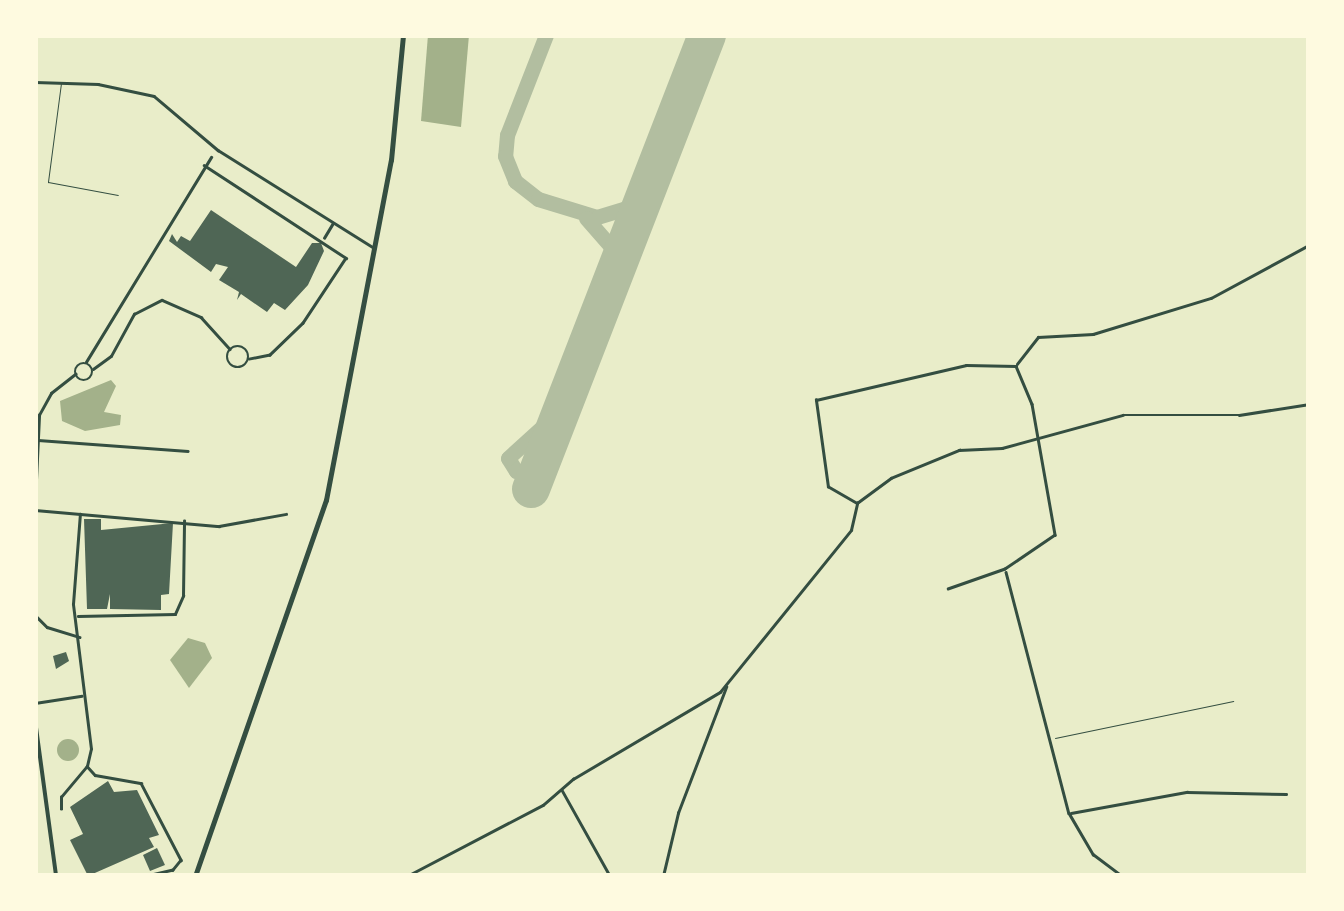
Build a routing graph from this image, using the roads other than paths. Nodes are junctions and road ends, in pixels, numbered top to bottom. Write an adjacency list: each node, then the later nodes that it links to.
1 (403, 35): 11 (main road)
2 (35, 82): 3 (street)
3 (61, 82): 7 (lane); 8 (street)
4 (211, 157): 5 (street)
5 (204, 165): 9 (street); 15 (street)
6 (35, 182): 12 (street)
7 (118, 195)
8 (334, 223): 9 (street); 11 (street)
9 (323, 239): 14 (street)
10 (1309, 245): 16 (street)
11 (375, 249): 45 (main road)
12 (35, 295)
13 (230, 349): 14 (street); 14 (street); 17 (street)
14 (249, 359)
15 (86, 362): 17 (street); 18 (street)
16 (1016, 366): 21 (street); 24 (street)
17 (93, 369): 18 (street)
18 (74, 374): 20 (street)
19 (1309, 404): 21 (street)
20 (38, 440): 22 (street); 23 (street)
21 (1034, 440): 24 (street); 29 (street)
22 (188, 451)
23 (35, 501)
24 (857, 503): 34 (street)
25 (35, 510): 26 (street)
26 (80, 514): 28 (street); 32 (street)
27 (286, 514): 28 (street)
28 (184, 520): 32 (street)
29 (1006, 569): 30 (street); 42 (street)
30 (948, 588)
31 (35, 615): 33 (street)
32 (76, 616): 33 (street)
33 (81, 637): 35 (street)
34 (726, 686): 39 (street); 48 (street)
35 (82, 696): 36 (street); 38 (street)
36 (35, 703)
37 (35, 720): 43 (street)
38 (87, 766): 41 (street); 44 (street)
39 (561, 789): 46 (street); 47 (street)
40 (1286, 794): 42 (street)
41 (61, 809)
42 (1068, 814): 49 (street)
43 (56, 876)
44 (148, 876)
45 (195, 876)
46 (407, 876)
47 (610, 876)
48 (664, 876)
49 (1122, 876)

